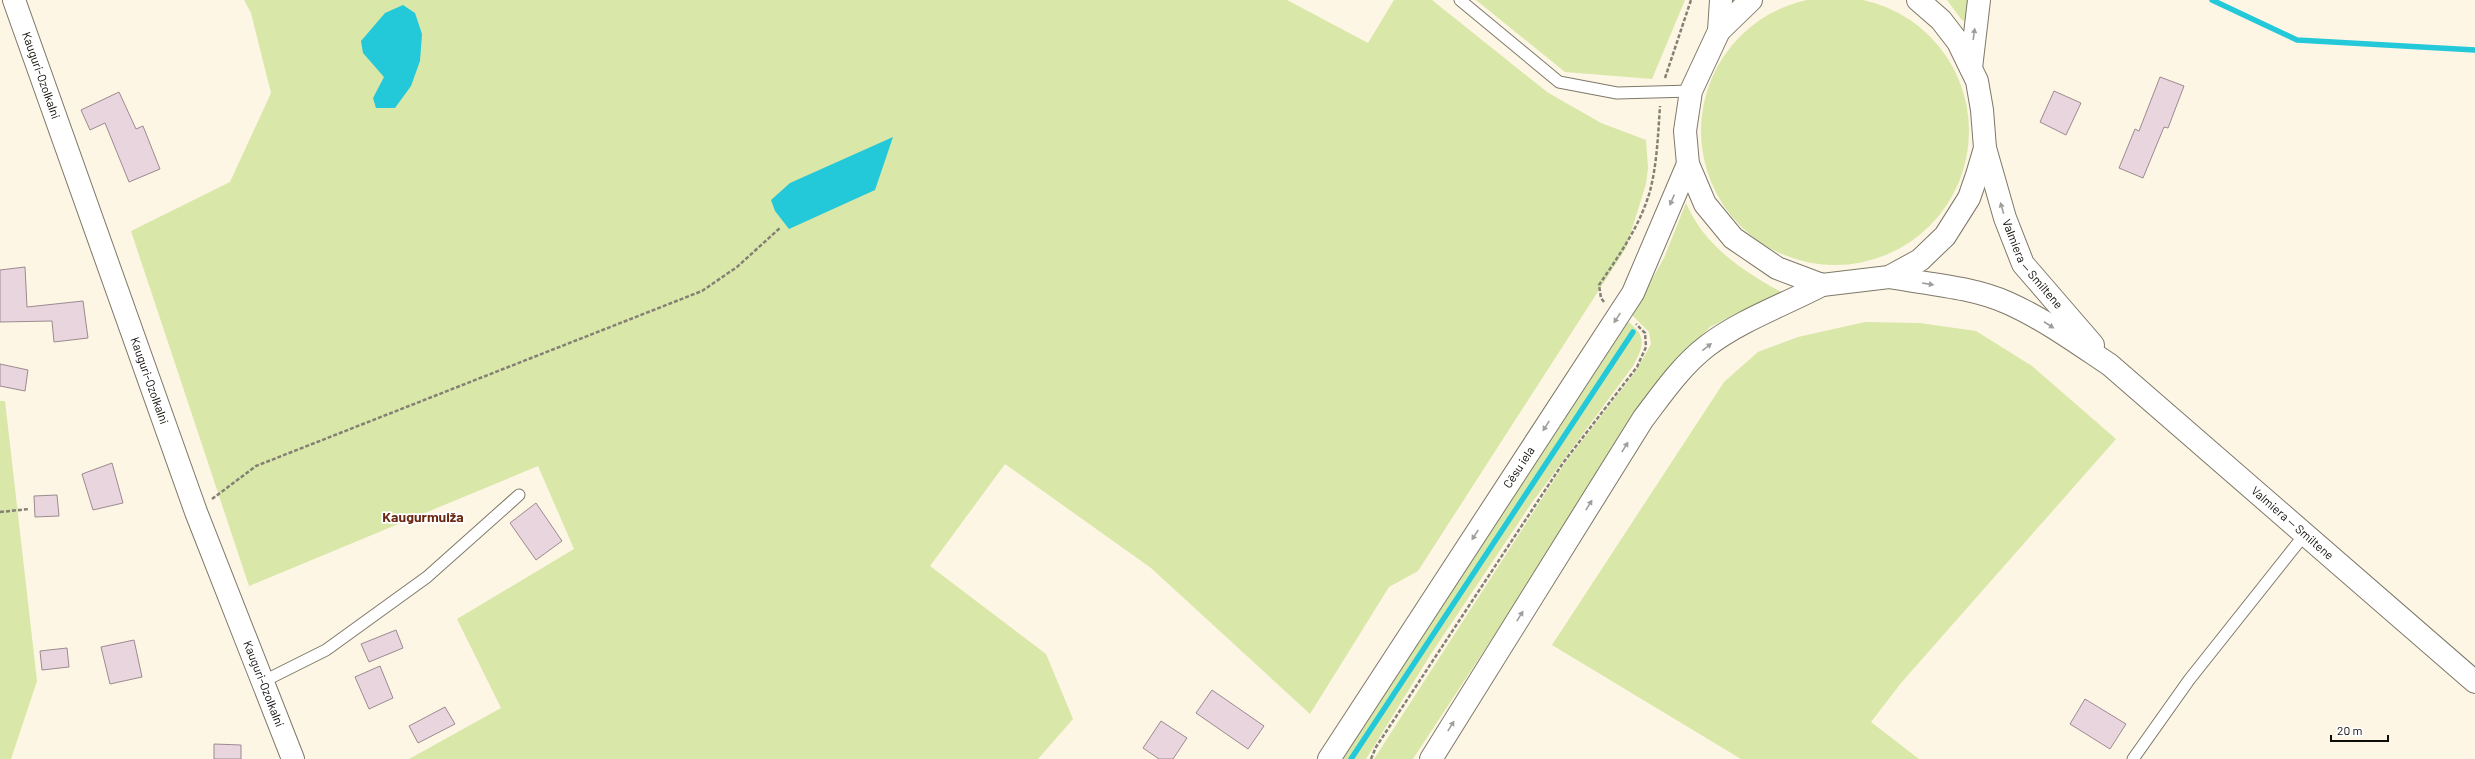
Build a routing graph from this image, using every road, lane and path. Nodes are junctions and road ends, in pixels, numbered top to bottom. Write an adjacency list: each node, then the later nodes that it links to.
1 (14, 0): 24 (main road, Kauguri-Ozolkalni)
2 (1460, 0): 11 (lane)
3 (1691, 0): 10 (path)
4 (1721, 0): 8 (main road)
5 (1751, 0): 8 (main road)
6 (1918, 0): 9 (main road)
7 (1979, 0): 9 (main road, one-way to 7)
8 (1719, 31): 11 (main road)
9 (1971, 68): 13 (main road)
10 (1664, 81)
11 (1691, 92): 14 (main road)
12 (1660, 107): 18 (path)
13 (1984, 148): 16 (main road); 20 (main road, Valmiera — Smiltene, one-way to 13)
14 (1688, 164): 17 (main road); 29 (main road, Cēsu iela, one-way to 29)
15 (781, 227): 24 (path)
16 (1889, 278): 17 (main road); 20 (main road, Valmiera — Smiltene, one-way to 20)
17 (1822, 285): 31 (main road, one-way to 17)
18 (1608, 307)
19 (1634, 322): 30 (path)
20 (2110, 365): 25 (main road, Valmiera — Smiltene)
21 (519, 495): 26 (lane)
22 (29, 509): 23 (path)
23 (0, 512)
24 (196, 512): 26 (main road, Kauguri-Ozolkalni)
25 (2305, 534): 27 (main road, Valmiera — Smiltene); 32 (lane)
26 (262, 682): 28 (main road, Kauguri-Ozolkalni)
27 (2475, 682)
28 (293, 759)
29 (1329, 759)
30 (1370, 759)
31 (1430, 759)
32 (2133, 759)

